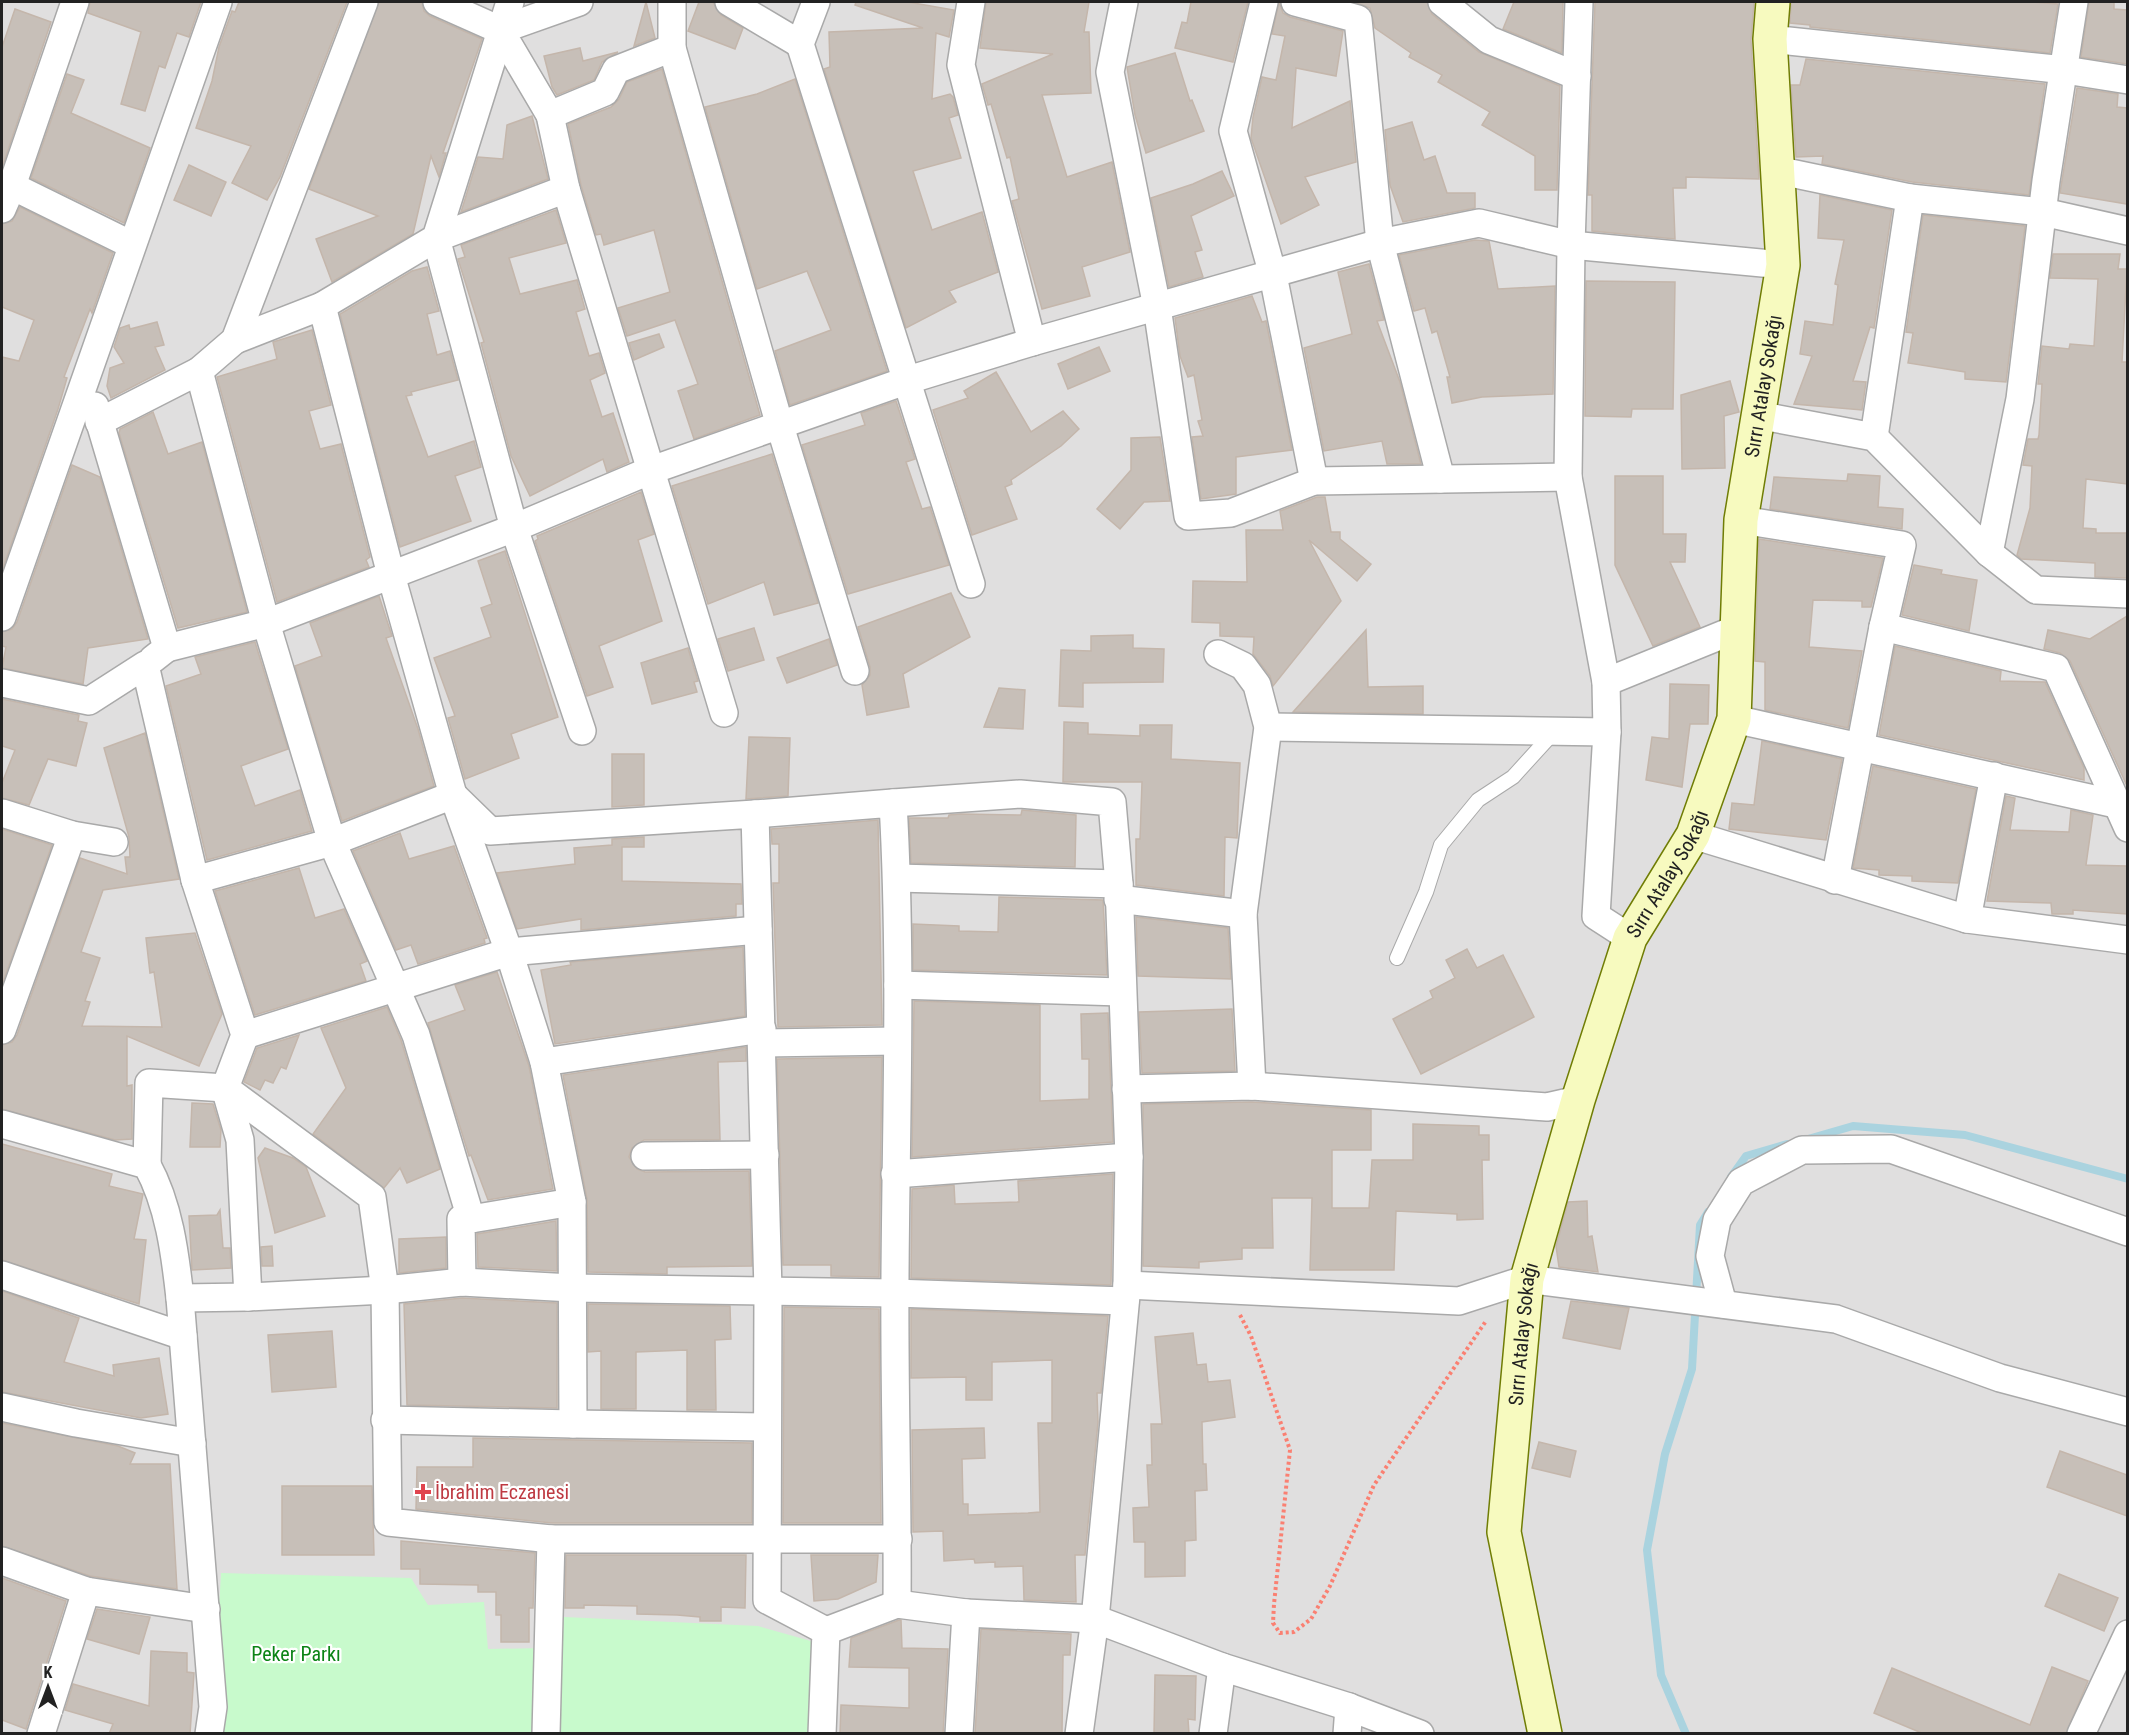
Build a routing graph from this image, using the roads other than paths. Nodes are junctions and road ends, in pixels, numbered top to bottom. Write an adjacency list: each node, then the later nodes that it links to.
1 (75, 2): 28 (street)
2 (218, 2): 34 (street)
3 (364, 2): 40 (street)
4 (437, 2): 18 (street)
5 (510, 2): 18 (street)
6 (579, 2): 18 (street)
7 (672, 2): 21 (street)
8 (729, 2): 20 (street)
9 (816, 2): 20 (street)
10 (971, 2): 41 (street)
11 (1124, 2): 39 (street)
12 (1264, 2): 37 (street)
13 (1295, 2): 33 (street)
14 (1442, 2): 23 (street)
15 (1579, 2): 23 (street)
16 (1773, 2): 19 (main road, Sırrı Atalay Sokağı)
17 (2074, 2): 22 (street)
18 (500, 30): 25 (street); 32 (street)
19 (1770, 39): 22 (street); 26 (main road, Sırrı Atalay Sokağı)
20 (800, 44): 44 (street)
21 (672, 48): 25 (street); 47 (street)
22 (2065, 69): 24 (street); 30 (street)
23 (1577, 76): 35 (street)
24 (2127, 80)
25 (550, 115): 27 (street)
26 (1776, 170): 29 (street); 36 (main road, Sırrı Atalay Sokağı)
27 (566, 189): 32 (street); 49 (street)
28 (7, 198): 34 (street)
29 (1910, 198): 30 (street); 48 (street)
30 (2043, 212): 31 (street); 55 (street)
31 (2127, 231)
32 (436, 238): 38 (street); 54 (street)
33 (1380, 243): 35 (street); 37 (street); 51 (street)
34 (132, 244): 43 (street)
35 (1571, 244): 36 (street); 50 (street)
36 (1784, 265): 45 (main road, Sırrı Atalay Sokağı)
37 (1273, 275): 39 (street); 52 (street)
38 (322, 306): 40 (street); 56 (street)
39 (1157, 307): 41 (street); 52 (street)
40 (235, 339): 42 (street)
41 (1032, 342): 44 (street)
42 (199, 371): 46 (street); 60 (street)
43 (87, 374): 46 (street); 59 (street)
44 (908, 380): 47 (street); 57 (street)
45 (1757, 414): 48 (street); 53 (main road, Sırrı Atalay Sokağı)
46 (99, 422): 63 (street)
47 (780, 426): 49 (street); 66 (street)
48 (1874, 437): 55 (street)
49 (649, 471): 54 (street); 69 (street)
50 (1568, 477): 51 (street); 67 (street)
51 (1441, 478): 52 (street)
52 (1314, 481)
53 (1742, 520): 61 (street); 62 (main road, Sırrı Atalay Sokağı)
54 (514, 528): 56 (street); 72 (street)
55 (1989, 553): 58 (street)
56 (391, 575): 60 (street); 77 (street)
57 (971, 584)
58 (2127, 594)
59 (2, 617)
60 (266, 623): 63 (street); 85 (street)
61 (1883, 627): 75 (street); 81 (street)
62 (1739, 628): 67 (street); 70 (main road, Sırrı Atalay Sokağı)
63 (167, 648): 65 (street)
64 (1218, 654): 71 (street)
65 (145, 665): 68 (street); 87 (street)
66 (855, 671)
67 (1606, 682): 74 (street)
68 (2, 683)
69 (724, 713)
70 (1734, 719): 75 (street); 83 (main road, Sırrı Atalay Sokağı)
71 (1268, 727): 73 (street); 90 (street)
72 (582, 731)
73 (1555, 731): 74 (street); 96 (lane)
74 (1607, 732): 93 (street)
75 (1862, 747): 76 (street); 88 (street)
76 (1994, 777): 81 (street); 91 (street)
77 (453, 795): 80 (street); 85 (street); 95 (street)
78 (893, 803): 80 (street); 86 (street); 89 (street)
79 (2, 813): 82 (street)
80 (755, 814): 92 (street)
81 (2122, 816)
82 (72, 835): 84 (street); 100 (street)
83 (1693, 835): 88 (street); 93 (main road, Sırrı Atalay Sokağı)
84 (114, 842)
85 (332, 842): 87 (street); 98 (street)
86 (897, 878): 89 (street); 97 (street)
87 (195, 880): 101 (street)
88 (1835, 880): 91 (street)
89 (1119, 891): 90 (street); 99 (street)
90 (1243, 914): 105 (street)
91 (1967, 919): 94 (street)
92 (758, 930): 95 (street); 102 (street)
93 (1630, 938): 108 (main road, Sırrı Atalay Sokağı)
94 (2127, 940)
95 (509, 952): 98 (street); 104 (street)
96 (1397, 958)
97 (898, 985): 99 (street); 103 (street)
98 (394, 989): 101 (street); 116 (street)
99 (1121, 992): 107 (street)
100 (2, 1030)
101 (245, 1035): 106 (street)
102 (763, 1036): 103 (street); 104 (street); 110 (street)
103 (897, 1041): 114 (street)
104 (544, 1062): 115 (street)
105 (1252, 1086): 107 (street); 108 (street)
106 (225, 1088): 113 (street); 122 (street); 126 (street)
107 (1126, 1089): 112 (street)
108 (1578, 1100): 119 (main road, Sırrı Atalay Sokağı)
109 (2, 1124): 113 (street)
110 (765, 1155): 111 (street); 123 (street)
111 (645, 1156)
112 (1129, 1157): 114 (street); 125 (street)
113 (147, 1165): 127 (street)
114 (896, 1174): 124 (street)
115 (572, 1202): 116 (street); 121 (street)
116 (471, 1220): 120 (street)
117 (2127, 1232): 128 (street)
118 (2, 1275): 129 (street)
119 (1520, 1281): 125 (street); 128 (street); 158 (main road, Sırrı Atalay Sokağı)
120 (462, 1282): 121 (street); 122 (street)
121 (572, 1288): 123 (street); 133 (street)
122 (385, 1290): 126 (street); 132 (street)
123 (768, 1291): 124 (street); 134 (street)
124 (894, 1293): 125 (street); 137 (street)
125 (1126, 1293): 144 (street)
126 (248, 1297): 127 (street)
127 (180, 1298): 129 (street)
128 (1723, 1304): 131 (street)
129 (183, 1336): 135 (street)
130 (2, 1407): 135 (street)
131 (2127, 1412)
132 (385, 1420): 133 (street); 136 (street)
133 (573, 1424): 134 (street)
134 (767, 1427): 138 (street)
135 (192, 1443): 142 (street)
136 (551, 1539): 138 (street); 151 (street)
137 (898, 1539): 138 (street); 141 (street)
138 (768, 1541): 145 (street)
139 (2, 1561): 140 (street)
140 (86, 1591): 142 (street); 149 (street)
141 (897, 1604): 143 (street); 145 (street)
142 (206, 1609): 150 (street)
143 (966, 1613): 144 (street); 153 (street)
144 (1095, 1619): 147 (street); 154 (street)
145 (826, 1631): 152 (street)
146 (2127, 1634): 159 (street)
147 (1221, 1667): 148 (street); 155 (street)
148 (1349, 1707): 156 (street); 157 (street)
149 (41, 1734)
150 (208, 1734)
151 (546, 1734)
152 (822, 1734)
153 (959, 1734)
154 (1078, 1734)
155 (1213, 1734)
156 (1347, 1734)
157 (1420, 1734)
158 (1545, 1734)
159 (2081, 1734)

